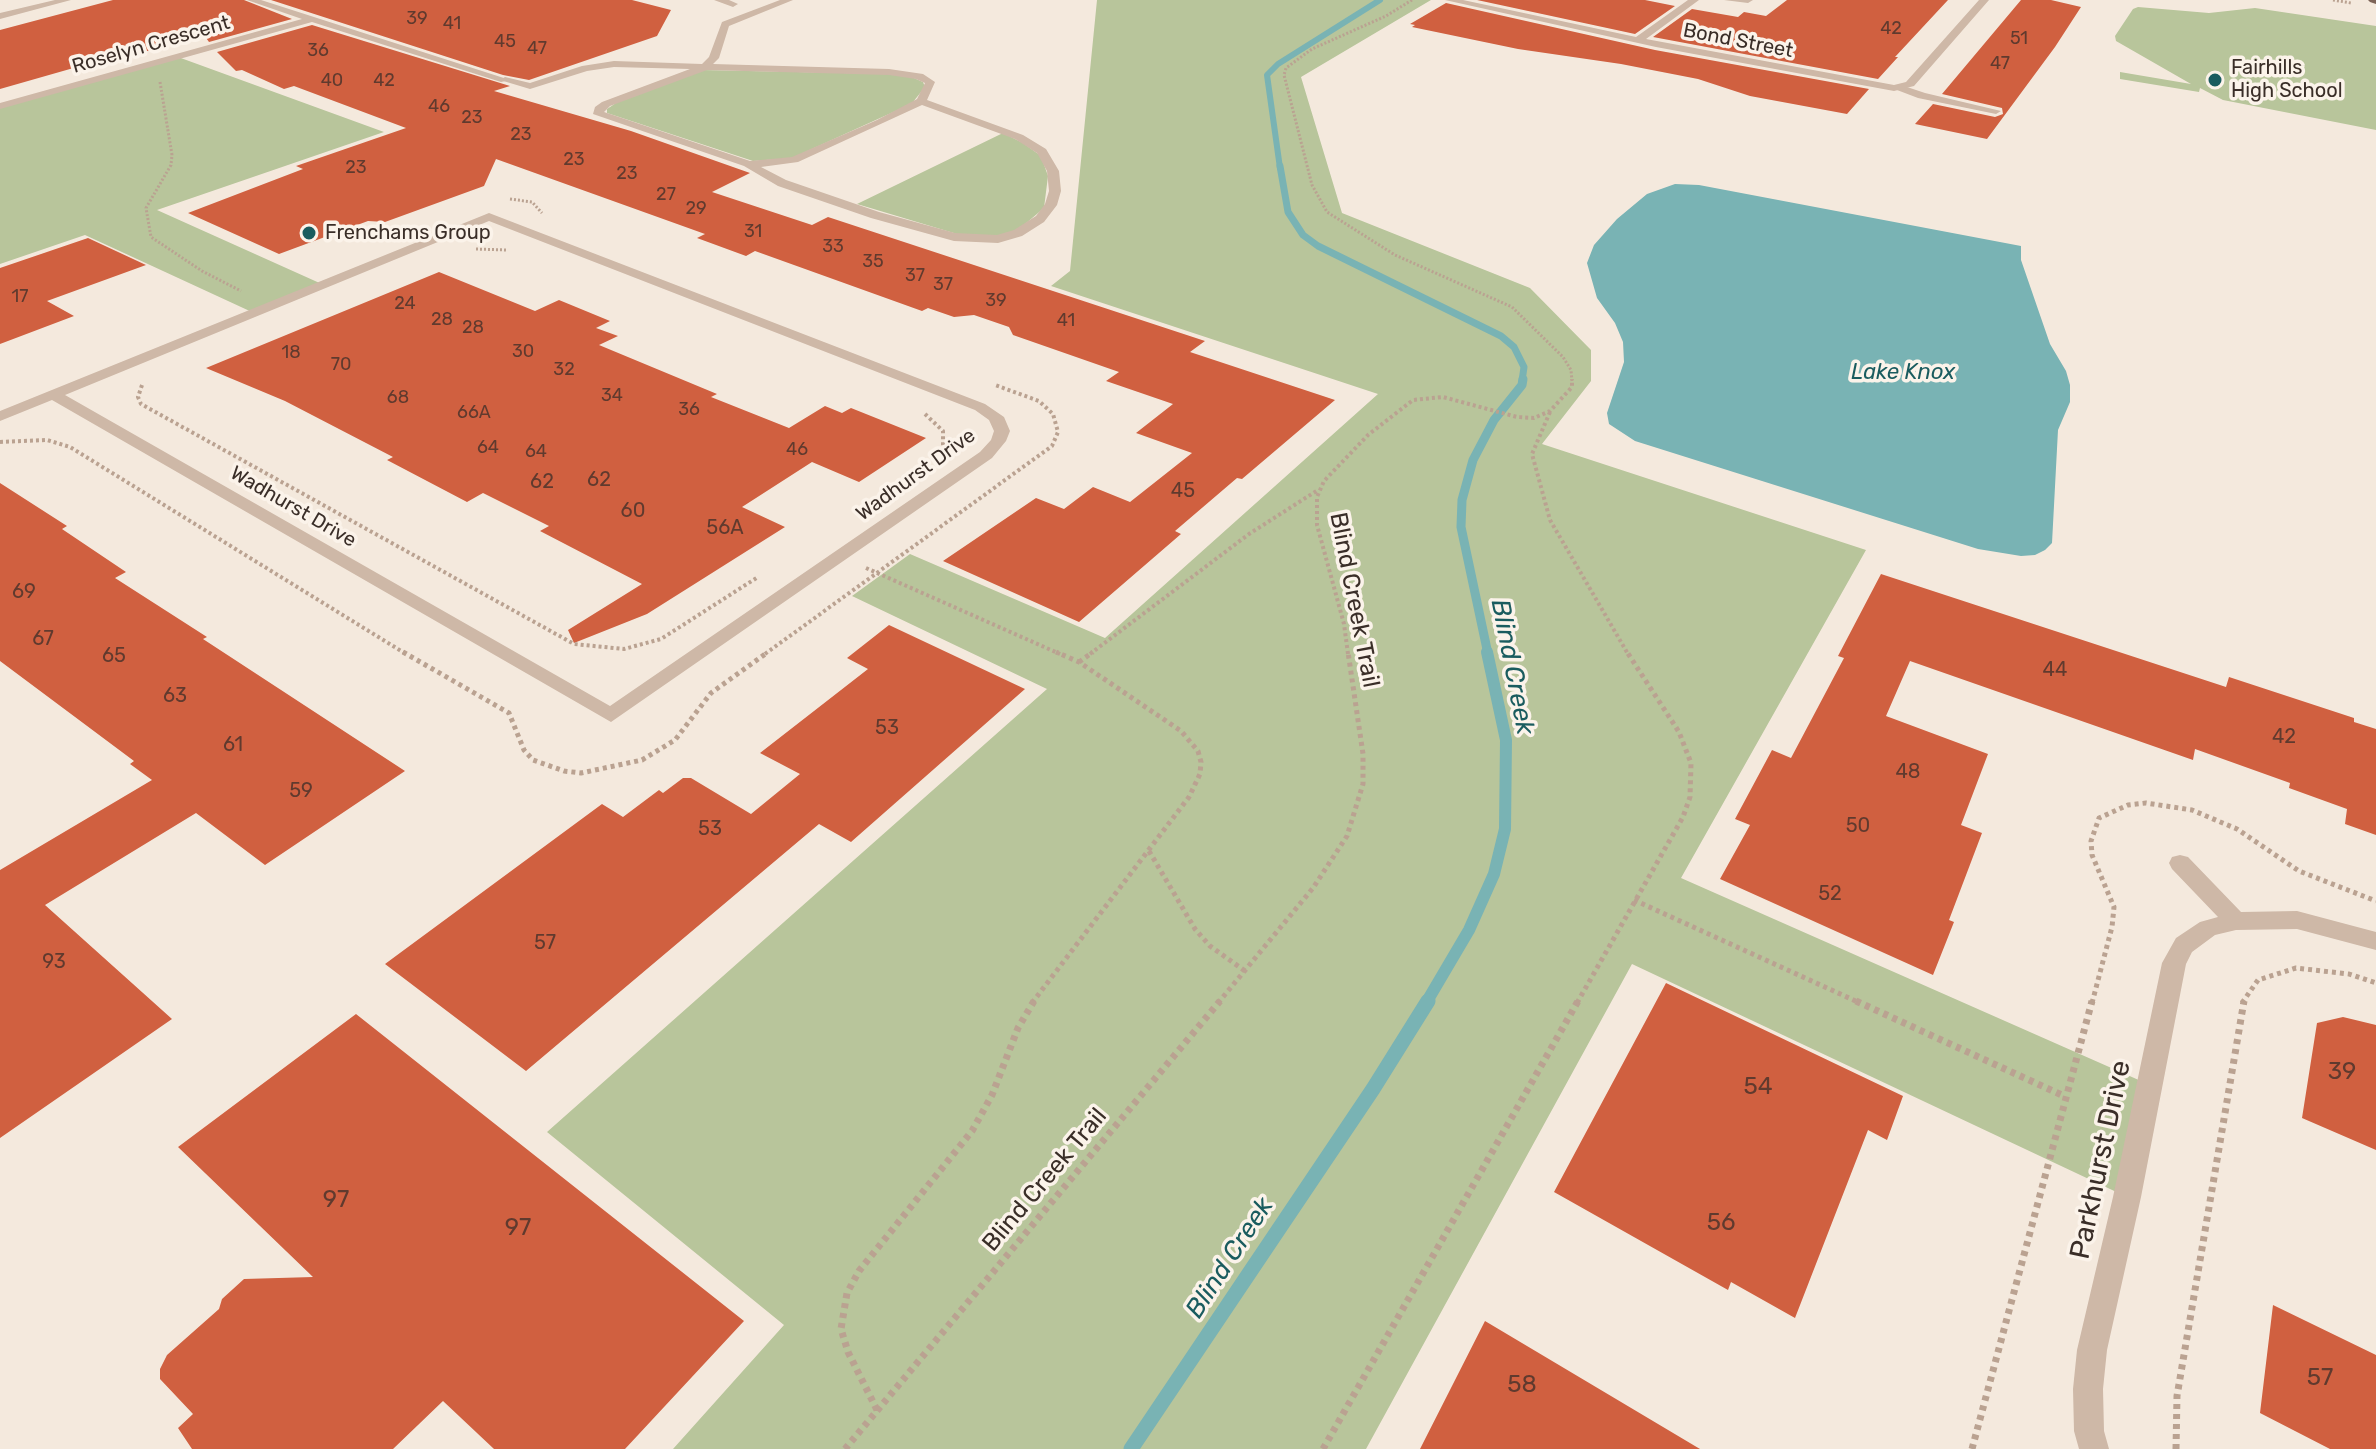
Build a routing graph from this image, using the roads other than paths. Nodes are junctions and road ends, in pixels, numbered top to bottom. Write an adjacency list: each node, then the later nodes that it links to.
1 (66, 0): 11 (street)
2 (252, 0): 12 (street)
3 (719, 0): 10 (street)
4 (788, 0): 14 (street)
5 (1450, 0): 13 (street, Bond Street)
6 (1694, 0): 13 (street)
7 (1729, 0): 8 (street)
8 (1748, 0)
9 (1984, 0): 15 (street)
10 (733, 4)
11 (0, 16)
12 (312, 19): 14 (street); 17 (street, Roselyn Crescent)
13 (1638, 40): 15 (street, Bond Street)
14 (703, 68): 16 (street); 19 (street)
15 (1901, 88): 18 (street, Bond Street)
16 (921, 101): 19 (street); 19 (street)
17 (0, 106)
18 (1996, 111)
19 (748, 164)
20 (54, 395): 20 (street, Wadhurst Drive); 21 (street, Wadhurst Drive)
21 (0, 416)
22 (2180, 863): 23 (street)
23 (2236, 921): 24 (street, Parkhurst Drive); 25 (street, Parkhurst Drive)
24 (2376, 941)
25 (2094, 1449)

